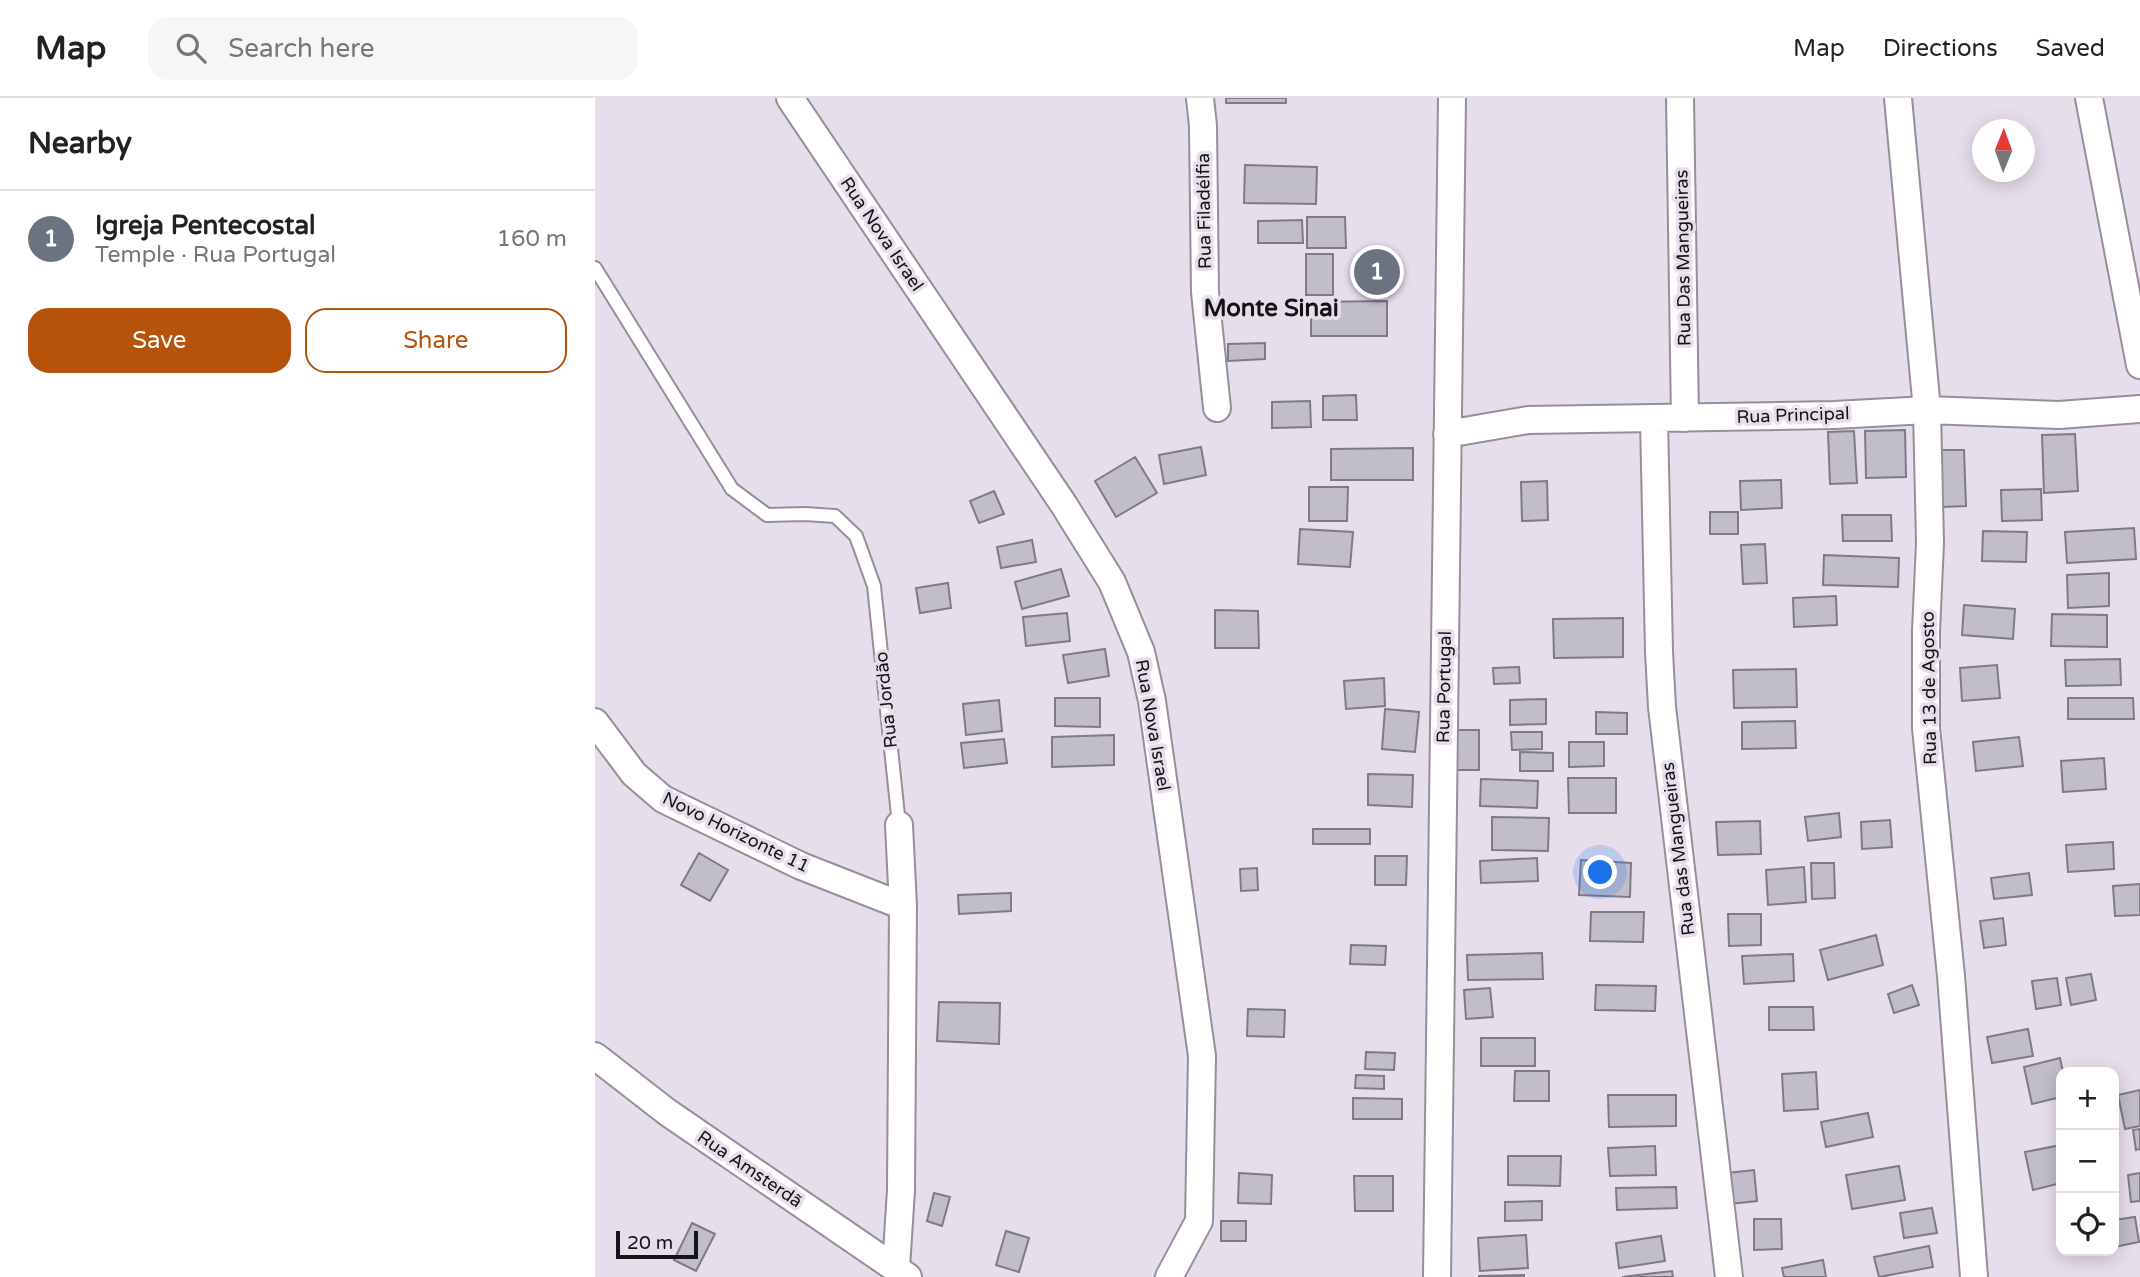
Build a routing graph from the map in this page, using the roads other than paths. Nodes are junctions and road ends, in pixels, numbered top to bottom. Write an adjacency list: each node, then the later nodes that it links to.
1 (1200, 98): 9 (street, Rua Filadélfia)
2 (1452, 98): 14 (street, Rua Portugal)
3 (1680, 98): 12 (street, Rua Das Mangueiras)
4 (1898, 98): 11 (street, Rua 13 de Agosto)
5 (2089, 98): 8 (street)
6 (794, 99): 20 (street, Rua Nova Israel)
7 (595, 268): 16 (lane, Rua Jordão)
8 (2140, 365)
9 (1217, 408)
10 (2140, 409): 11 (street, Rua Principal)
11 (1927, 410): 12 (street, Rua Principal); 23 (street, Rua 13 de Agosto)
12 (1685, 418): 13 (street, Rua Principal)
13 (1654, 419): 14 (street, Rua Principal); 22 (street, Rua das Mangueiras)
14 (1447, 434): 21 (street, Rua Portugal)
15 (595, 722): 17 (street, Novo Horizonte 11)
16 (899, 825): 17 (street, Rua Jordão)
17 (903, 906): 19 (street, Rua Jordão)
18 (595, 1056): 19 (street, Rua Amsterdã)
19 (902, 1273)
20 (1169, 1277)
21 (1437, 1277)
22 (1729, 1277)
23 (1974, 1277)

